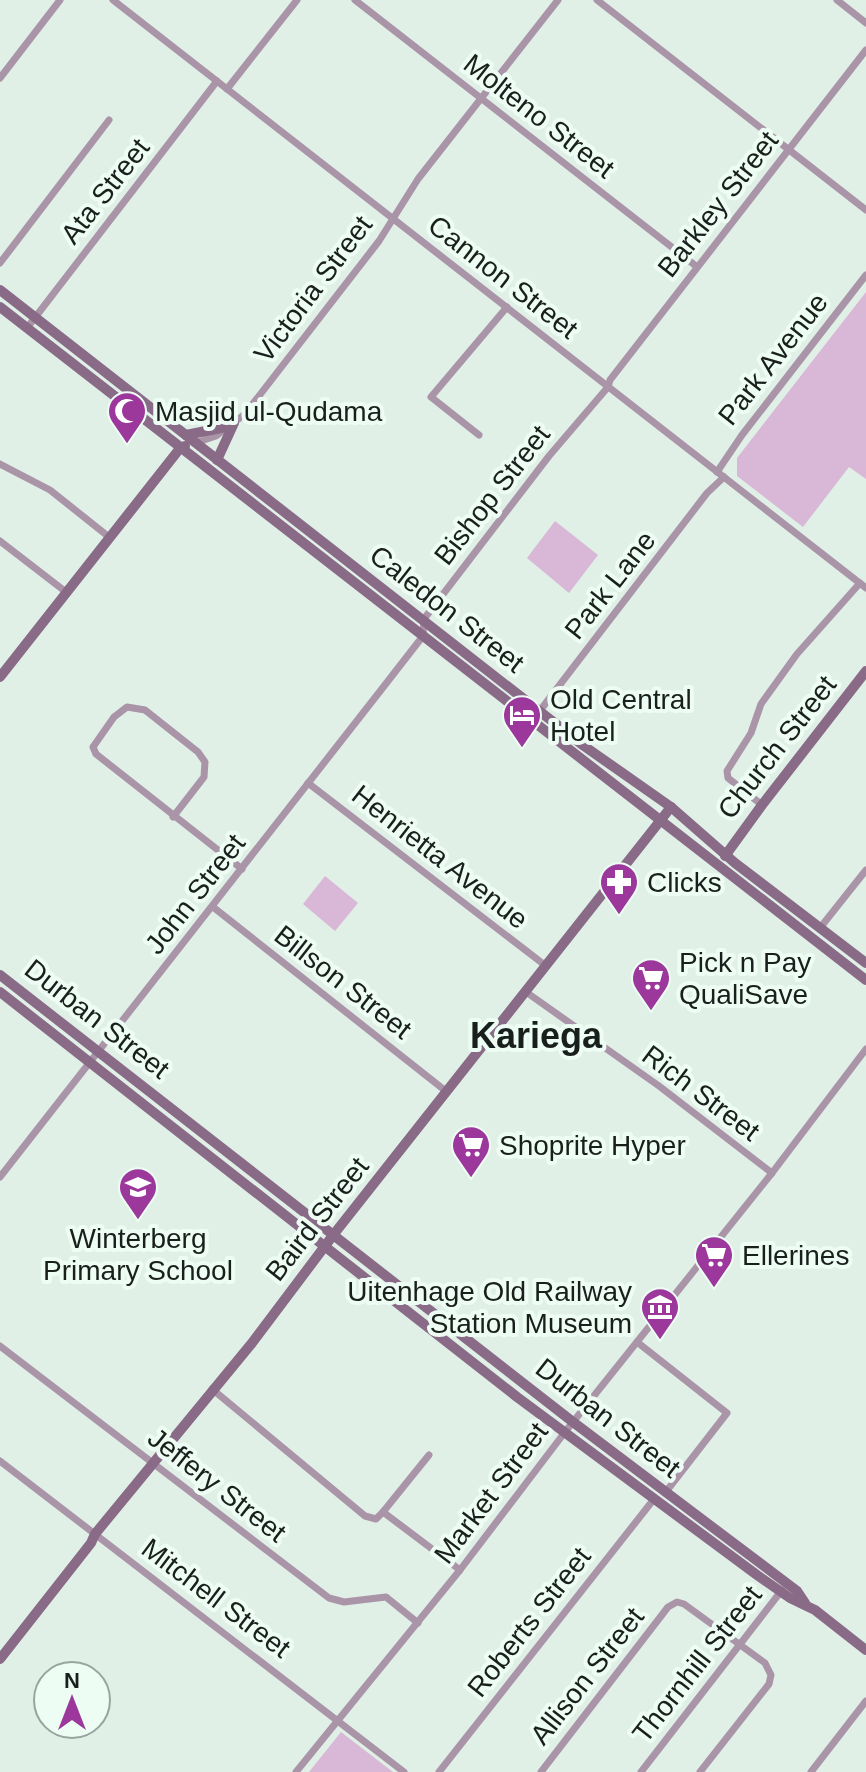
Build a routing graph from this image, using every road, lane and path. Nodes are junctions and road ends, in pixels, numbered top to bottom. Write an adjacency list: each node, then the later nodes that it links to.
1 (60, 0): 10 (street)
2 (113, 0): 11 (street, Cannon Street)
3 (297, 0): 12 (street)
4 (355, 0): 13 (street, Molteno Street)
5 (558, 0): 13 (street, Victoria Street)
6 (597, 0): 15 (street)
7 (837, 0): 8 (street)
8 (866, 23)
9 (866, 50): 15 (street, Barkley Street)
10 (0, 78)
11 (217, 81): 12 (street, Cannon Street); 24 (street, Ata Street)
12 (227, 89): 17 (street, Cannon Street)
13 (481, 98): 17 (street, Victoria Street); 19 (street, Molteno Street)
14 (109, 120): 18 (street)
15 (789, 150): 16 (street); 19 (street, Barkley Street)
16 (866, 210)
17 (393, 219): 23 (street, Cannon Street); 27 (street, Victoria Street)
18 (0, 263)
19 (696, 266): 26 (street, Barkley Street)
20 (866, 275): 34 (street, Park Avenue)
21 (0, 290): 24 (street, Caledon Street)
22 (0, 307): 25 (street, Caledon Street)
23 (507, 307): 26 (street, Cannon Street); 29 (street)
24 (36, 316): 25 (street, Ata Street); 28 (street, Caledon Street)
25 (27, 328): 31 (street, Caledon Street)
26 (608, 387): 34 (street, Cannon Street); 39 (street, Bishop Street)
27 (232, 425): 28 (street); 30 (street, Victoria Street); 32 (street)
28 (186, 435): 30 (street, Caledon Street)
29 (479, 435)
30 (195, 443): 31 (street); 32 (street, Caledon Street)
31 (181, 447): 35 (street); 40 (street, Caledon Street)
32 (217, 460): 39 (street, Caledon Street)
33 (0, 464): 35 (street)
34 (721, 474): 37 (street, Cannon Street); 43 (street, Park Lane)
35 (109, 537): 38 (street)
36 (0, 541): 38 (street)
37 (863, 585): 46 (street)
38 (66, 592): 42 (street)
39 (424, 619): 40 (street); 43 (street, Caledon Street)
40 (423, 636): 44 (street, Caledon Street); 45 (street, John Street)
41 (866, 671): 46 (street, Church Street)
42 (0, 677)
43 (540, 711): 44 (street, Park Lane); 47 (street, Caledon Street)
44 (532, 721): 49 (street, Caledon Street)
45 (308, 783): 52 (street, John Street); 58 (street, Henrietta Avenue)
46 (762, 805): 50 (street, Church Street)
47 (671, 807): 49 (street, Baird Street); 50 (street, Caledon Street)
48 (173, 817): 48 (street); 52 (street)
49 (661, 821): 51 (street, Caledon Street); 58 (street, Baird Street)
50 (726, 853): 51 (street); 54 (street); 56 (street, Caledon Street)
51 (706, 856): 54 (street, Caledon Street)
52 (242, 869): 55 (street, John Street)
53 (866, 870): 56 (street)
54 (728, 873): 60 (street, Caledon Street)
55 (213, 907): 64 (street, John Street); 66 (street, Billson Street)
56 (820, 928): 57 (street, Caledon Street)
57 (865, 960)
58 (546, 966): 62 (street, Baird Street)
59 (0, 975): 64 (street, Durban Street)
60 (866, 980)
61 (0, 992): 65 (street, Durban Street)
62 (526, 992): 66 (street, Baird Street); 67 (street, Rich Street)
63 (866, 1049): 67 (street, Market Street)
64 (100, 1052): 65 (street, John Street); 69 (street, Durban Street)
65 (90, 1063): 68 (street, John Street); 70 (street, Durban Street)
66 (447, 1092): 69 (street, Baird Street)
67 (772, 1173): 71 (street, Market Street)
68 (0, 1177)
69 (334, 1234): 70 (street, Baird Street); 74 (street, Durban Street)
70 (325, 1246): 73 (street, Baird Street); 75 (street, Durban Street)
71 (637, 1342): 74 (street, Market Street); 79 (street)
72 (0, 1346): 78 (street, Jeffery Street)
73 (212, 1389): 78 (street, Baird Street); 81 (street)
74 (573, 1422): 75 (street, Market Street); 79 (street, Durban Street)
75 (565, 1432): 80 (street, Durban Street); 83 (street, Market Street)
76 (429, 1455): 81 (street)
77 (0, 1461): 82 (street, Mitchell Street)
78 (154, 1463): 82 (street, Baird Street); 85 (street, Jeffery Street)
79 (665, 1493): 84 (street, Durban Street)
80 (654, 1499): 84 (street, Durban Street); 93 (street, Roberts Street)
81 (383, 1512): 83 (street)
82 (95, 1534): 88 (street, Baird Street); 90 (street, Mitchell Street)
83 (460, 1570): 85 (street, Market Street)
84 (784, 1588): 86 (street, Thornhill Street); 87 (street, Durban Street)
85 (418, 1623): 90 (street, Market Street)
86 (739, 1646): 94 (street, Allison Street); 95 (street, Thornhill Street); 96 (street)
87 (866, 1650)
88 (0, 1659)
89 (866, 1701): 97 (street)
90 (338, 1719): 91 (street, Market Street); 92 (street, Mitchell Street)
91 (296, 1772)
92 (404, 1772)
93 (439, 1772)
94 (541, 1772)
95 (641, 1772)
96 (700, 1772)
97 (811, 1772)

